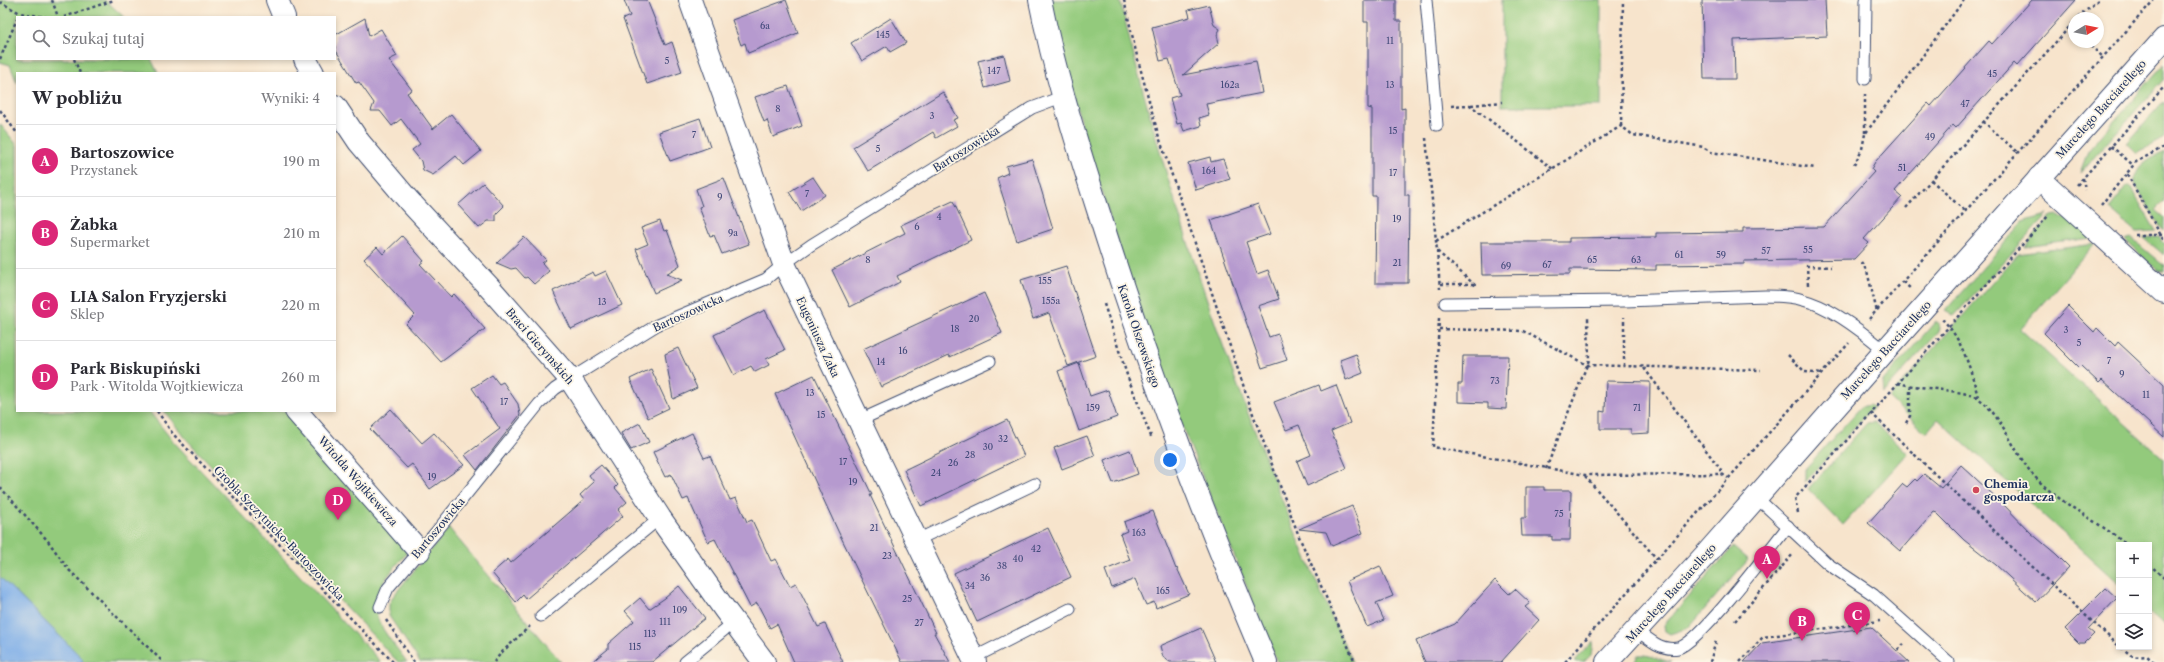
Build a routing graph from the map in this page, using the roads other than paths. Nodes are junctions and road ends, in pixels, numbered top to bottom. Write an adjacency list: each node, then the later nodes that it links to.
1 (277, 0): 6 (street)
2 (690, 0): 15 (street, Eugeniusza Zaka)
3 (1040, 0): 11 (street, Karola Olszewskiego)
4 (1426, 0): 13 (lane)
5 (1866, 0): 10 (lane)
6 (284, 16)
7 (2164, 39): 14 (street, Marcelego Bacciarellego)
8 (306, 60): 9 (street)
9 (312, 72)
10 (1865, 79)
11 (1064, 96): 15 (lane, Bartoszowicka); 38 (street, Karola Olszewskiego)
12 (336, 108): 20 (street, Braci Gierymskich)
13 (1437, 125)
14 (2039, 178): 16 (street); 18 (street, Marcelego Bacciarellego)
15 (784, 264): 20 (lane, Bartoszowicka); 22 (street, Eugeniusza Zaka)
16 (2164, 291)
17 (1445, 303): 18 (lane)
18 (1885, 351): 24 (street, Marcelego Bacciarellego)
19 (990, 361): 22 (lane)
20 (570, 379): 25 (street, Braci Gierymskich); 28 (lane, Bartoszowicka)
21 (297, 412): 28 (street, Witolda Wojtkiewicza)
22 (858, 421): 27 (street, Eugeniusza Zaka)
23 (1035, 484): 27 (lane)
24 (1756, 497): 26 (lane); 33 (street, Marcelego Bacciarellego)
25 (660, 518): 31 (lane); 32 (street, Braci Gierymskich)
26 (1788, 526): 33 (lane); 39 (lane)
27 (917, 540): 34 (street, Eugeniusza Zaka)
28 (419, 551): 29 (lane, Bartoszowicka)
29 (380, 607)
30 (1070, 609): 34 (lane)
31 (541, 616)
32 (734, 622): 36 (lane); 37 (street, Braci Gierymskich)
33 (1637, 630): 35 (street, Marcelego Bacciarellego)
34 (974, 660)
35 (1611, 661)
36 (685, 662)
37 (764, 662)
38 (1266, 662)
39 (1949, 662)

